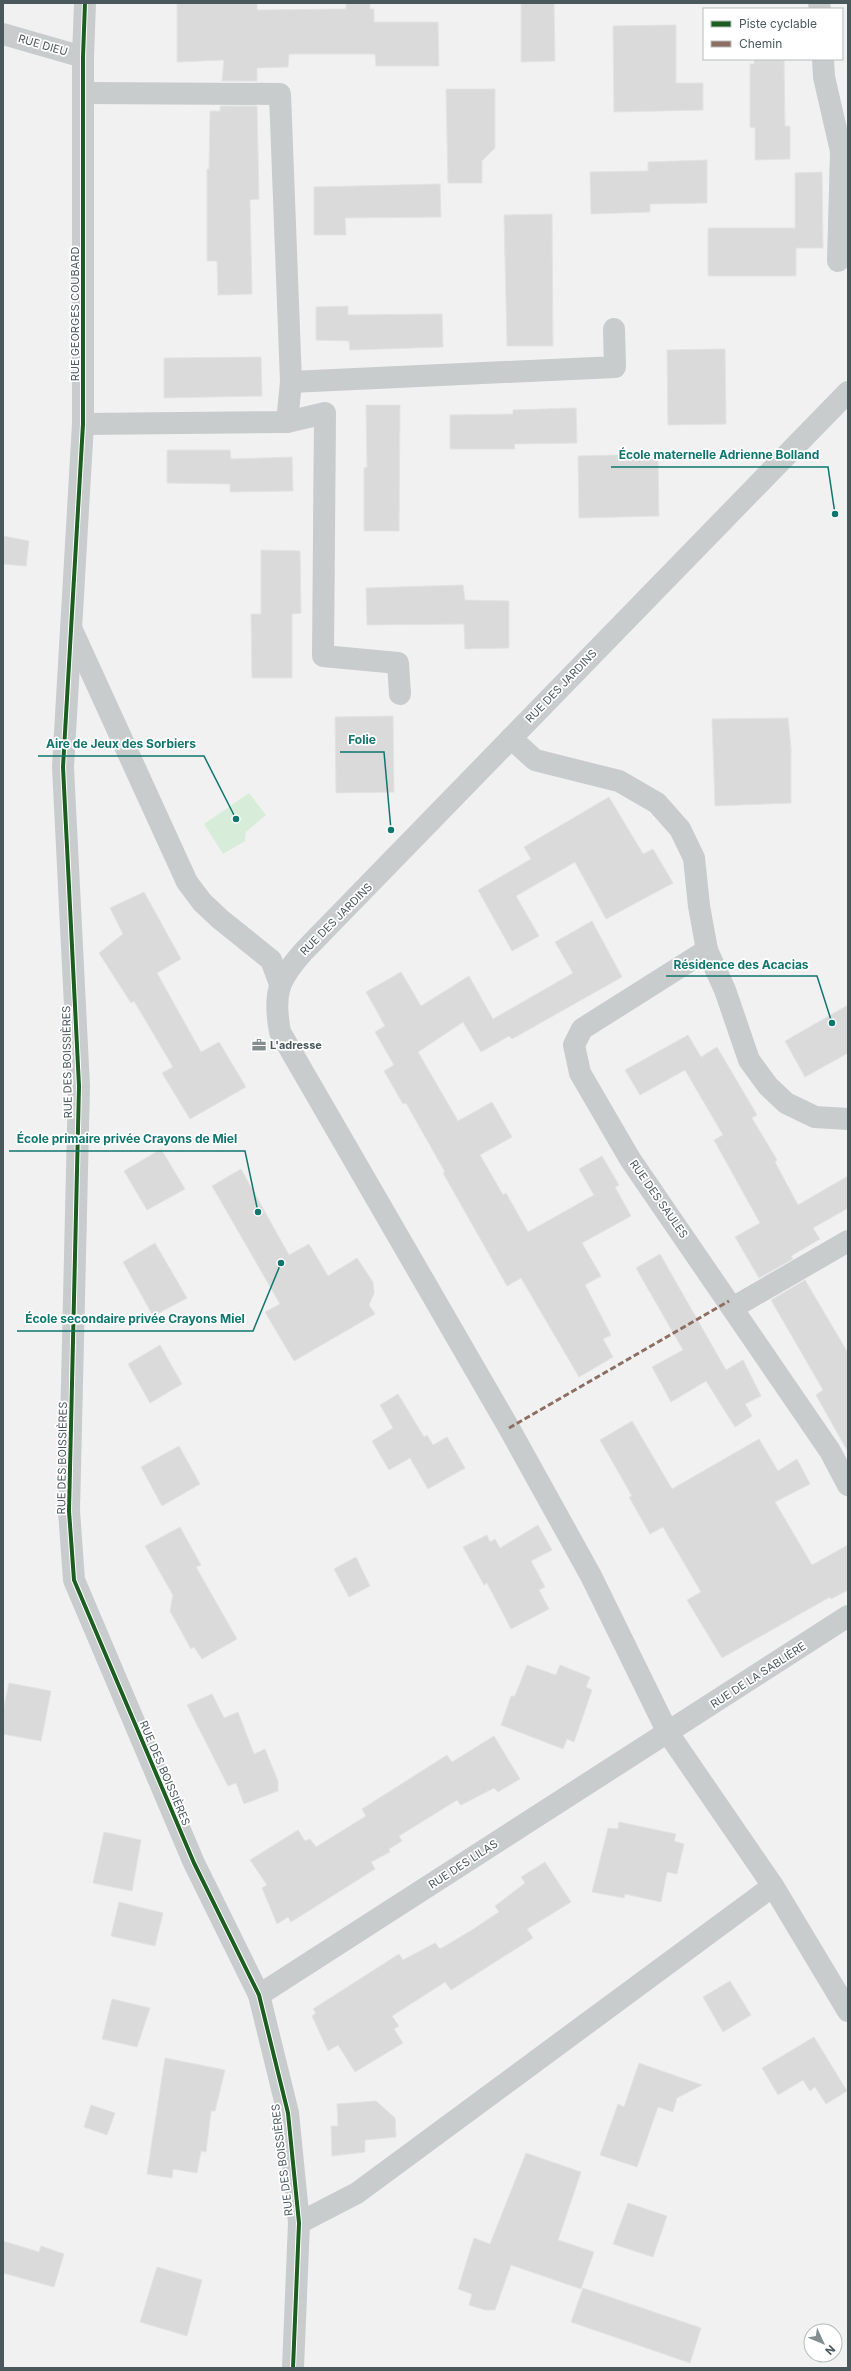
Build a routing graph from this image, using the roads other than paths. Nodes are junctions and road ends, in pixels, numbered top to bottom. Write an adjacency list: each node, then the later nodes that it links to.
1 (85, 3): 3 (street, RUE GEORGES COUBARD)
2 (3, 34): 3 (street, RUE DIEU)
3 (83, 57): 5 (street, RUE GEORGES COUBARD)
4 (823, 60): 6 (street)
5 (84, 94): 8 (street); 11 (street, RUE GEORGES COUBARD)
6 (838, 261)
7 (614, 329): 8 (street)
8 (291, 382): 10 (street)
9 (848, 392): 14 (street, RUE DES JARDINS)
10 (287, 422): 11 (street); 13 (street)
11 (84, 424): 12 (street, RUE GEORGES COUBARD)
12 (70, 625): 16 (street, RUE GEORGES COUBARD); 24 (street, RUE DES BOISSIÈRES)
13 (400, 694)
14 (511, 738): 15 (street); 16 (street, RUE DES JARDINS)
15 (707, 950): 17 (street); 19 (street, RUE DES SAULES)
16 (280, 984): 22 (street)
17 (848, 1119)
18 (848, 1241): 19 (street)
19 (734, 1307): 20 (street, RUE DES SAULES)
20 (848, 1486)
21 (848, 1616): 22 (street, RUE DE LA SABLIÈRE)
22 (668, 1733): 23 (street); 24 (street, RUE DES LILAS)
23 (773, 1886): 25 (street); 26 (street)
24 (259, 1995): 26 (street, RUE DES BOISSIÈRES)
25 (848, 2011)
26 (299, 2223): 27 (street, RUE DES BOISSIÈRES)
27 (293, 2368)

